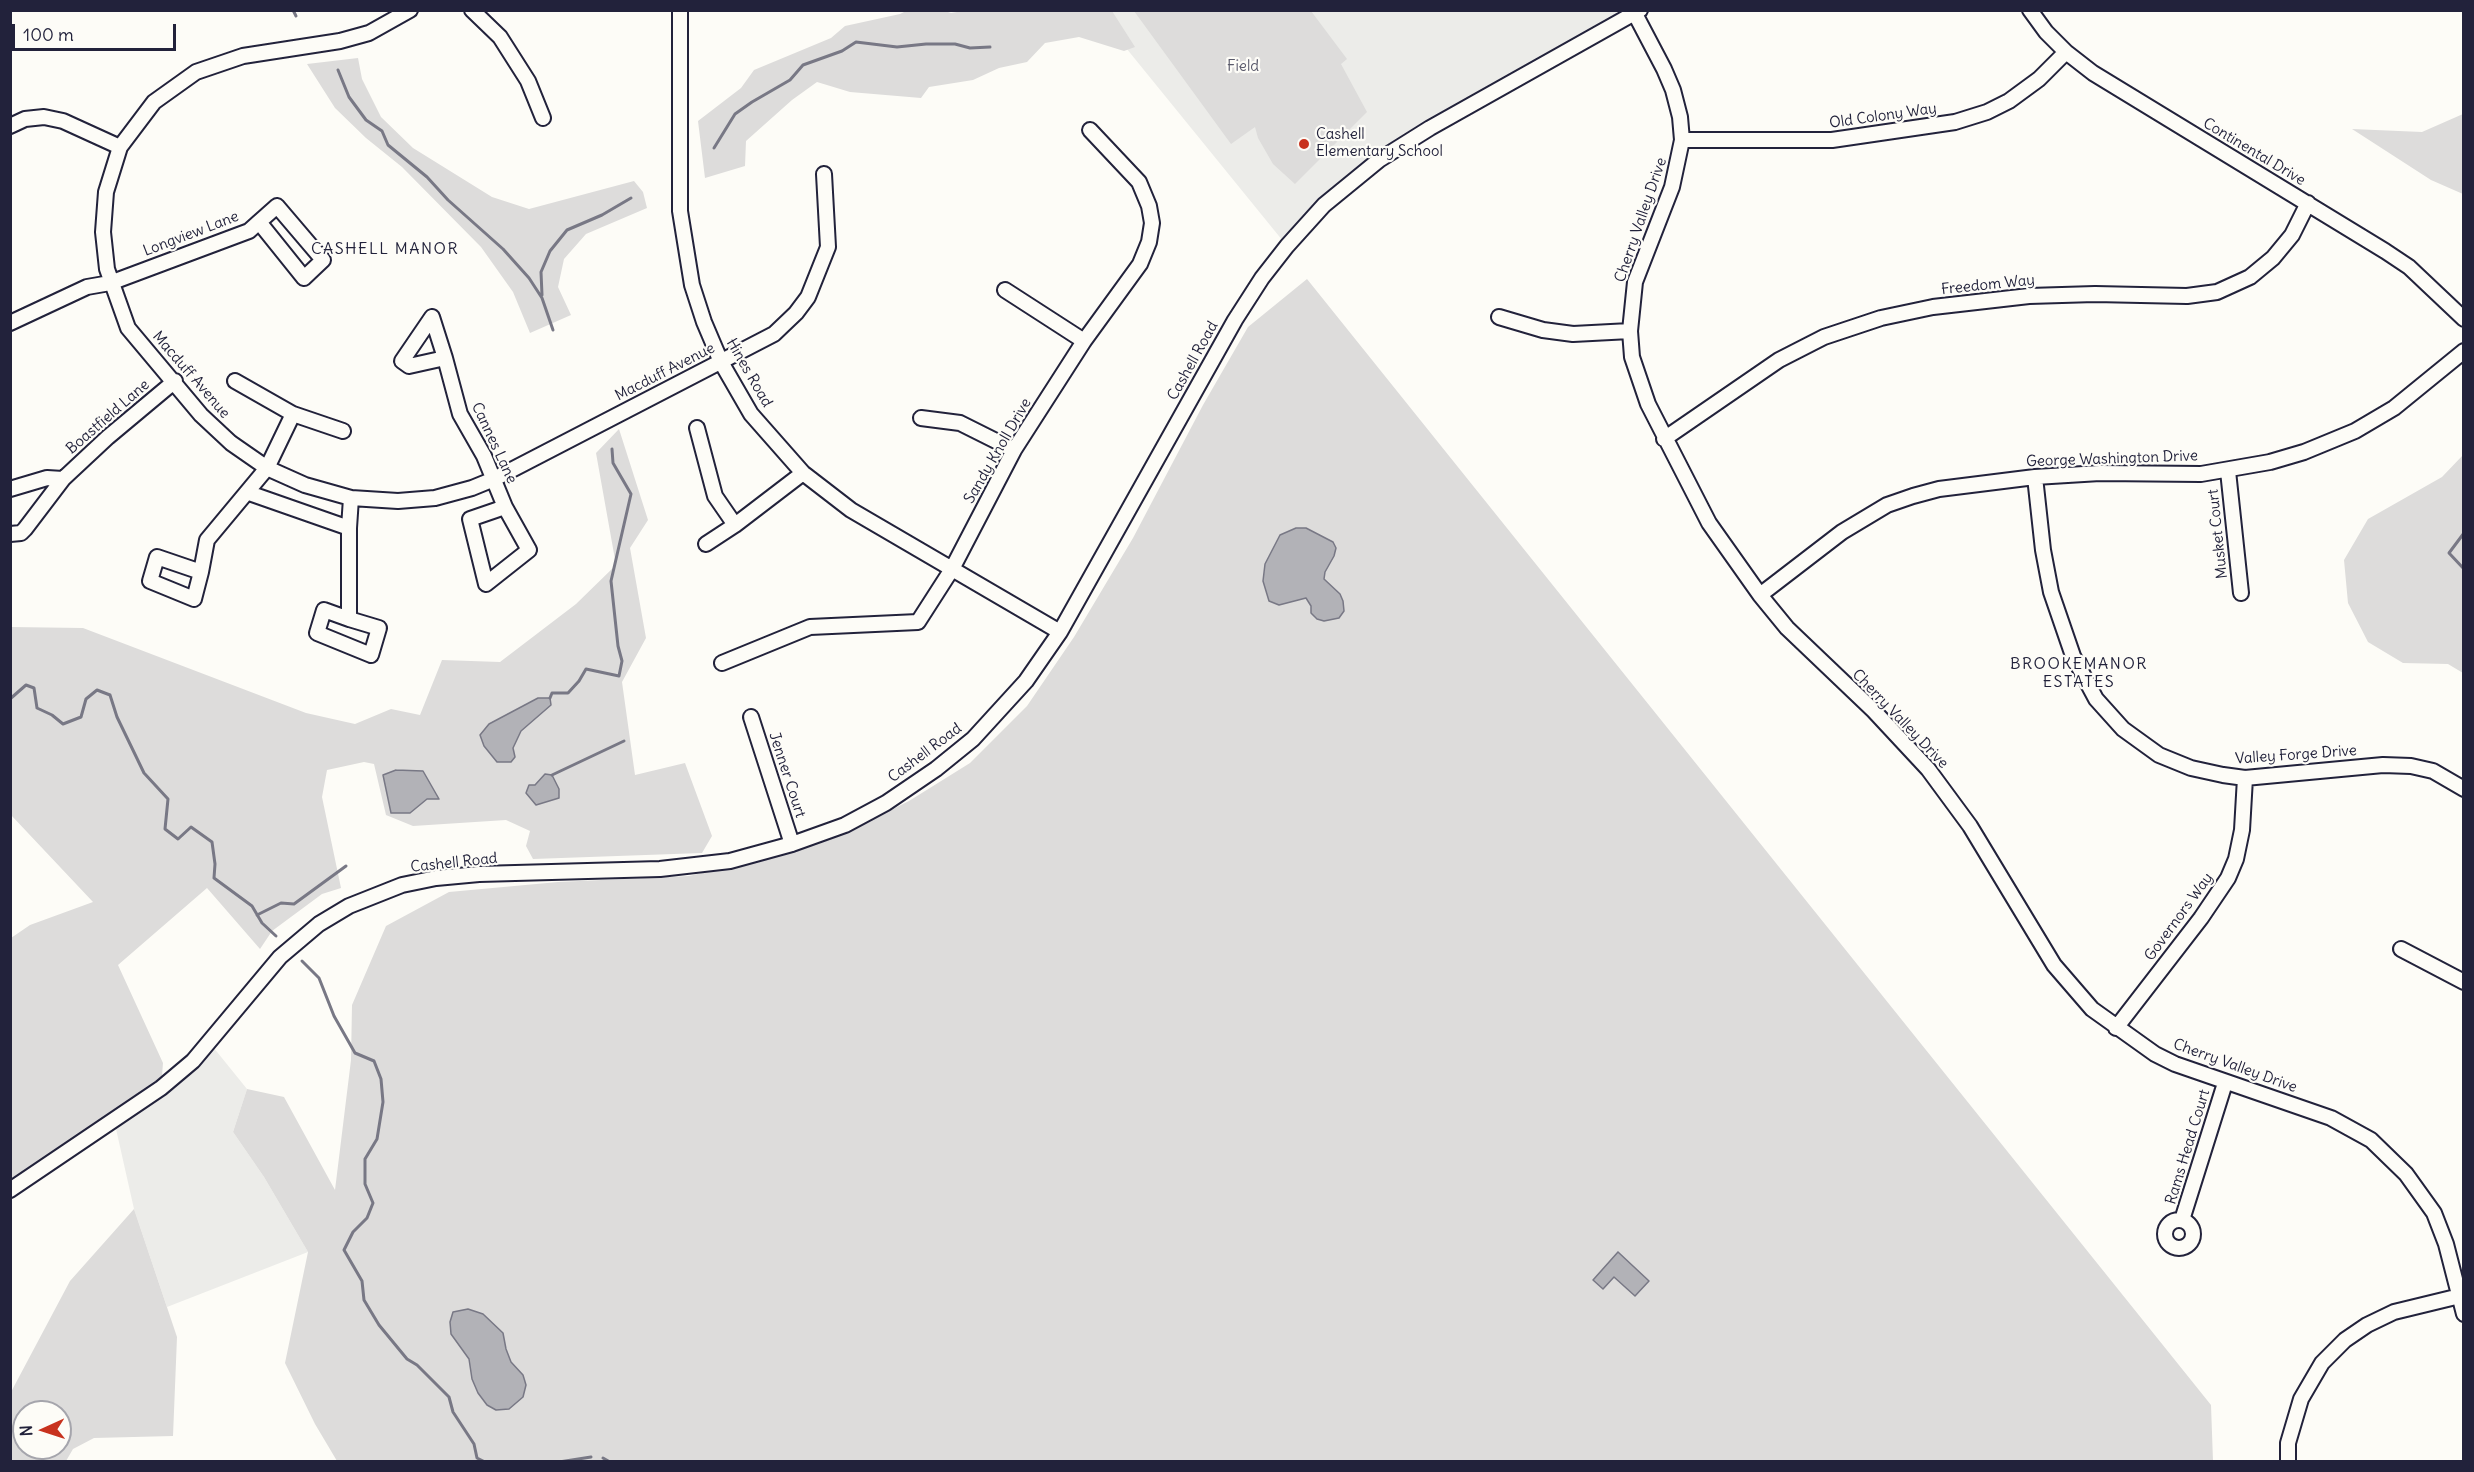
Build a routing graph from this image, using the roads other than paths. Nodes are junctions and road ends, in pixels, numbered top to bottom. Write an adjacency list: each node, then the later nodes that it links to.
1 (410, 10): 11 (street, Macduff Avenue)
2 (472, 10): 7 (street)
3 (680, 10): 24 (street, Hines Road)
4 (2030, 10): 6 (street, Continental Drive)
5 (1636, 11): 10 (street, Cherry Valley Drive); 52 (street, Cashell Road)
6 (2066, 52): 10 (street, Old Colony Way); 13 (street, Continental Drive)
7 (543, 118)
8 (10, 126): 11 (street)
9 (1090, 130): 21 (street, Sandy Knoll Drive)
10 (1682, 140): 20 (street, Cherry Valley Drive)
11 (120, 147): 15 (street, Macduff Avenue)
12 (824, 174): 24 (street, Macduff Avenue)
13 (2308, 203): 18 (street, Continental Drive); 31 (street, Freedom Way)
14 (259, 222): 14 (street, Longview Lane); 15 (street, Longview Lane)
15 (110, 283): 19 (street, Longview Lane); 25 (street, Macduff Avenue)
16 (1005, 290): 21 (street)
17 (1499, 317): 20 (street)
18 (2463, 319)
19 (10, 323)
20 (1630, 331): 31 (street, Cherry Valley Drive)
21 (1084, 341): 32 (street, Sandy Knoll Drive)
22 (2463, 351): 34 (street, George Washington Drive)
23 (445, 358): 38 (street, Cannes Lane)
24 (721, 362): 35 (street, Hines Road); 38 (street, Macduff Avenue)
25 (175, 381): 33 (street, Macduff Avenue); 37 (street, Boastfield Lane)
26 (235, 381): 27 (street)
27 (293, 414): 30 (street); 33 (street)
28 (921, 418): 32 (street)
29 (697, 428): 43 (street)
30 (343, 431)
31 (1665, 439): 50 (street, Cherry Valley Drive)
32 (1014, 450): 47 (street, Sandy Knoll Drive)
33 (267, 468): 40 (street); 41 (street, Macduff Avenue)
34 (2228, 471): 36 (street, George Washington Drive); 49 (street, Musket Court)
35 (803, 473): 43 (street); 47 (street, Hines Road)
36 (2035, 477): 50 (street, George Washington Drive); 55 (street, Valley Forge Drive)
37 (63, 479): 39 (street); 45 (street, Boastfield Lane)
38 (494, 479): 41 (street, Macduff Avenue); 42 (street, Cannes Lane)
39 (10, 489)
40 (249, 493): 44 (street); 48 (street)
41 (351, 498): 44 (street)
42 (505, 507): 42 (street, Cannes Lane)
43 (735, 525): 46 (street)
44 (349, 528): 51 (street)
45 (10, 534)
46 (706, 544)
47 (952, 569): 52 (street, Hines Road); 53 (street, Sandy Knoll Drive)
48 (201, 572)
49 (2241, 593)
50 (1760, 595): 60 (street, Cherry Valley Drive)
51 (349, 619)
52 (1060, 632): 57 (street, Cashell Road)
53 (722, 663)
54 (751, 717): 57 (street, Jenner Court)
55 (2245, 778): 56 (street, Valley Forge Drive); 60 (street, Governors Way)
56 (2463, 789)
57 (792, 844): 62 (street, Cashell Road)
58 (2400, 949): 59 (street)
59 (2463, 982)
60 (2116, 1028): 61 (street, Cherry Valley Drive)
61 (2225, 1083): 63 (street, Rams Head Court); 64 (street, Cherry Valley Drive)
62 (10, 1190)
63 (2182, 1220)
64 (2462, 1296): 65 (street, Cherry Valley Drive); 66 (street)
65 (2463, 1314)
66 (2288, 1461)

